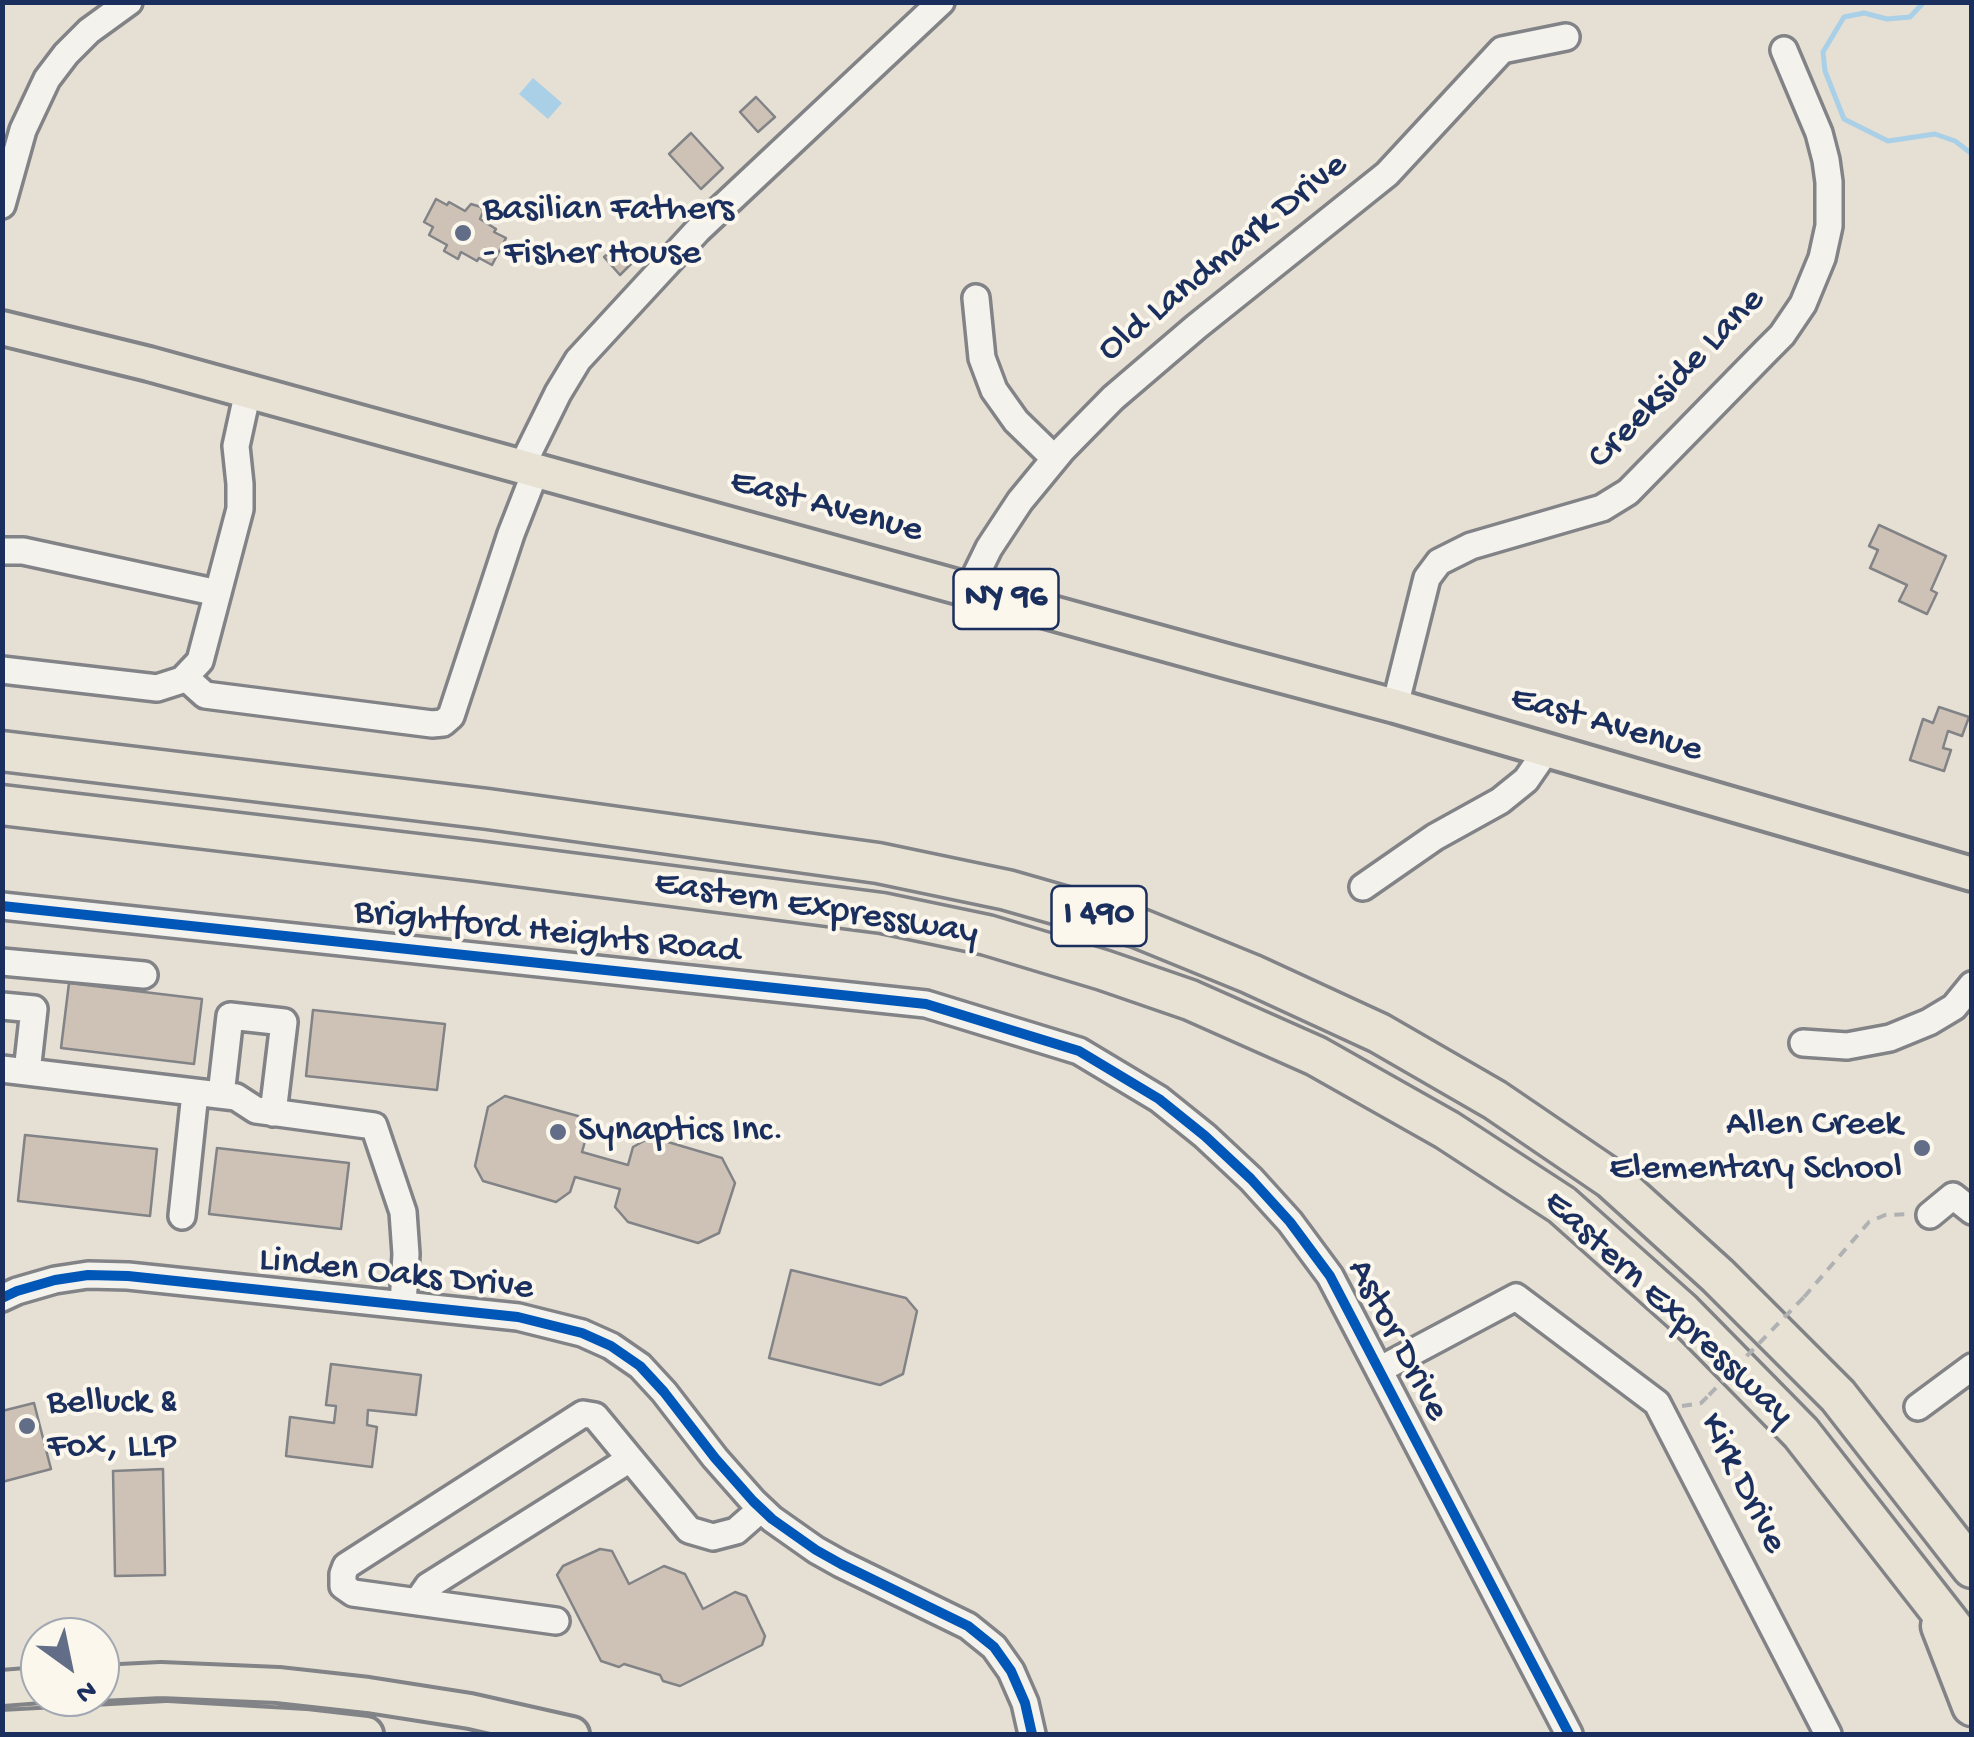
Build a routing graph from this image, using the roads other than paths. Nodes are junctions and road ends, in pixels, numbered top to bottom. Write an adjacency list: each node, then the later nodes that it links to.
1 (941, 2): 10 (street)
2 (120, 5): 5 (street)
3 (1566, 37): 9 (street, Old Landmark Drive)
4 (1784, 50): 16 (street, Creekside Lane)
5 (2, 205)
6 (976, 298): 9 (street)
7 (2, 328): 8 (main road, East Avenue / NY 96)
8 (248, 391): 10 (main road, East Avenue / NY 96); 13 (street)
9 (1054, 458): 12 (street, Old Landmark Drive)
10 (529, 468): 12 (main road, East Avenue / NY 96); 15 (street)
11 (2, 551): 13 (street)
12 (969, 589): 16 (main road, East Avenue / NY 96)
13 (218, 593): 15 (street)
14 (2, 670): 15 (street)
15 (185, 676)
16 (1395, 706): 17 (main road, East Avenue / NY 96)
17 (1546, 750): 20 (main road, East Avenue / NY 96); 21 (street)
18 (2, 751): 42 (highway, Eastern Expressway / I 490)
19 (2, 805): 43 (highway, Eastern Expressway / I 490)
20 (1972, 874)
21 (1363, 888)
22 (2, 906): 28 (street, Brightford Heights Road)
23 (2, 962): 24 (street)
24 (144, 975)
25 (1972, 985): 27 (street)
26 (2, 1006): 29 (street)
27 (1802, 1044)
28 (1079, 1051): 38 (street, Astor Drive)
29 (14, 1071): 30 (street)
30 (208, 1094): 31 (street); 31 (street); 34 (street)
31 (273, 1113): 36 (street)
32 (1972, 1211): 33 (street)
33 (1930, 1215)
34 (182, 1216)
35 (2, 1298): 36 (street, Linden Oaks Drive)
36 (404, 1305): 41 (street, Linden Oaks Drive)
37 (1972, 1367): 39 (street)
38 (1379, 1370): 53 (street, Astor Drive); 54 (street, Kirk Drive)
39 (1918, 1407)
40 (630, 1458): 41 (street); 44 (street); 44 (street)
41 (761, 1510): 52 (street, Linden Oaks Drive)
42 (1972, 1568)
43 (1932, 1600): 46 (highway, Eastern Expressway / I 490); 48 (highway)
44 (418, 1602): 45 (street)
45 (556, 1621)
46 (1972, 1652)
47 (120, 1682): 51 (main road)
48 (1972, 1706)
49 (2, 1728): 50 (main road)
50 (366, 1734)
51 (572, 1734)
52 (1032, 1734)
53 (1569, 1734)
54 (1828, 1734)

